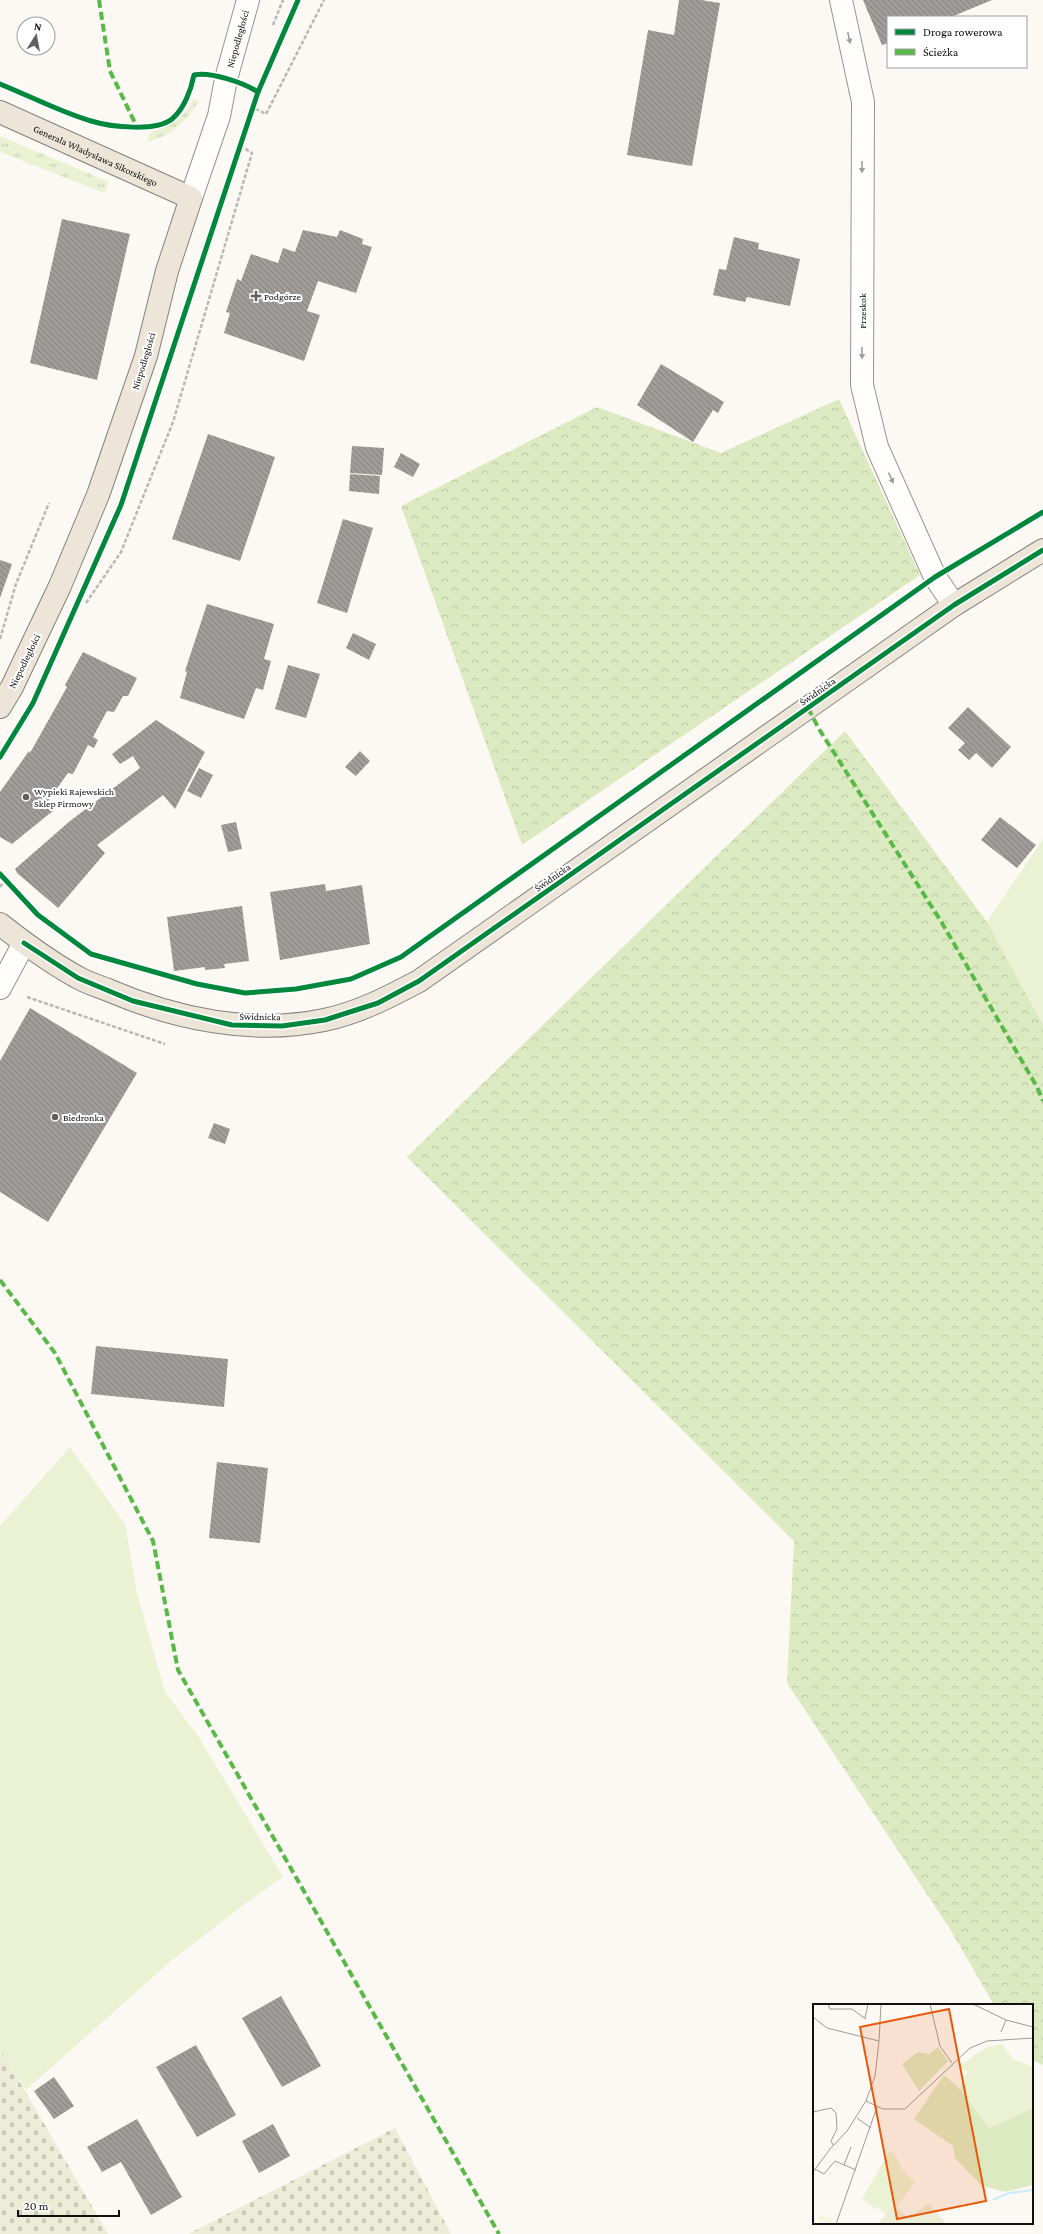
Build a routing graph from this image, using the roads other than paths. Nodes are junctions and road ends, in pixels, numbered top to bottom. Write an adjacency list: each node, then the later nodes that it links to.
1 (248, 0): 4 (street, Niepodległości)
2 (841, 0): 6 (street, Przeskok, one-way to 6)
3 (0, 112): 4 (main road, Generała Władysława Sikorskiego)
4 (191, 198): 7 (main road, Niepodległości)
5 (1043, 550): 6 (main road, Świdnicka)
6 (954, 605): 9 (main road, Świdnicka)
7 (0, 707)
8 (0, 924): 9 (main road, Świdnicka)
9 (24, 943): 10 (street)
10 (0, 988)

